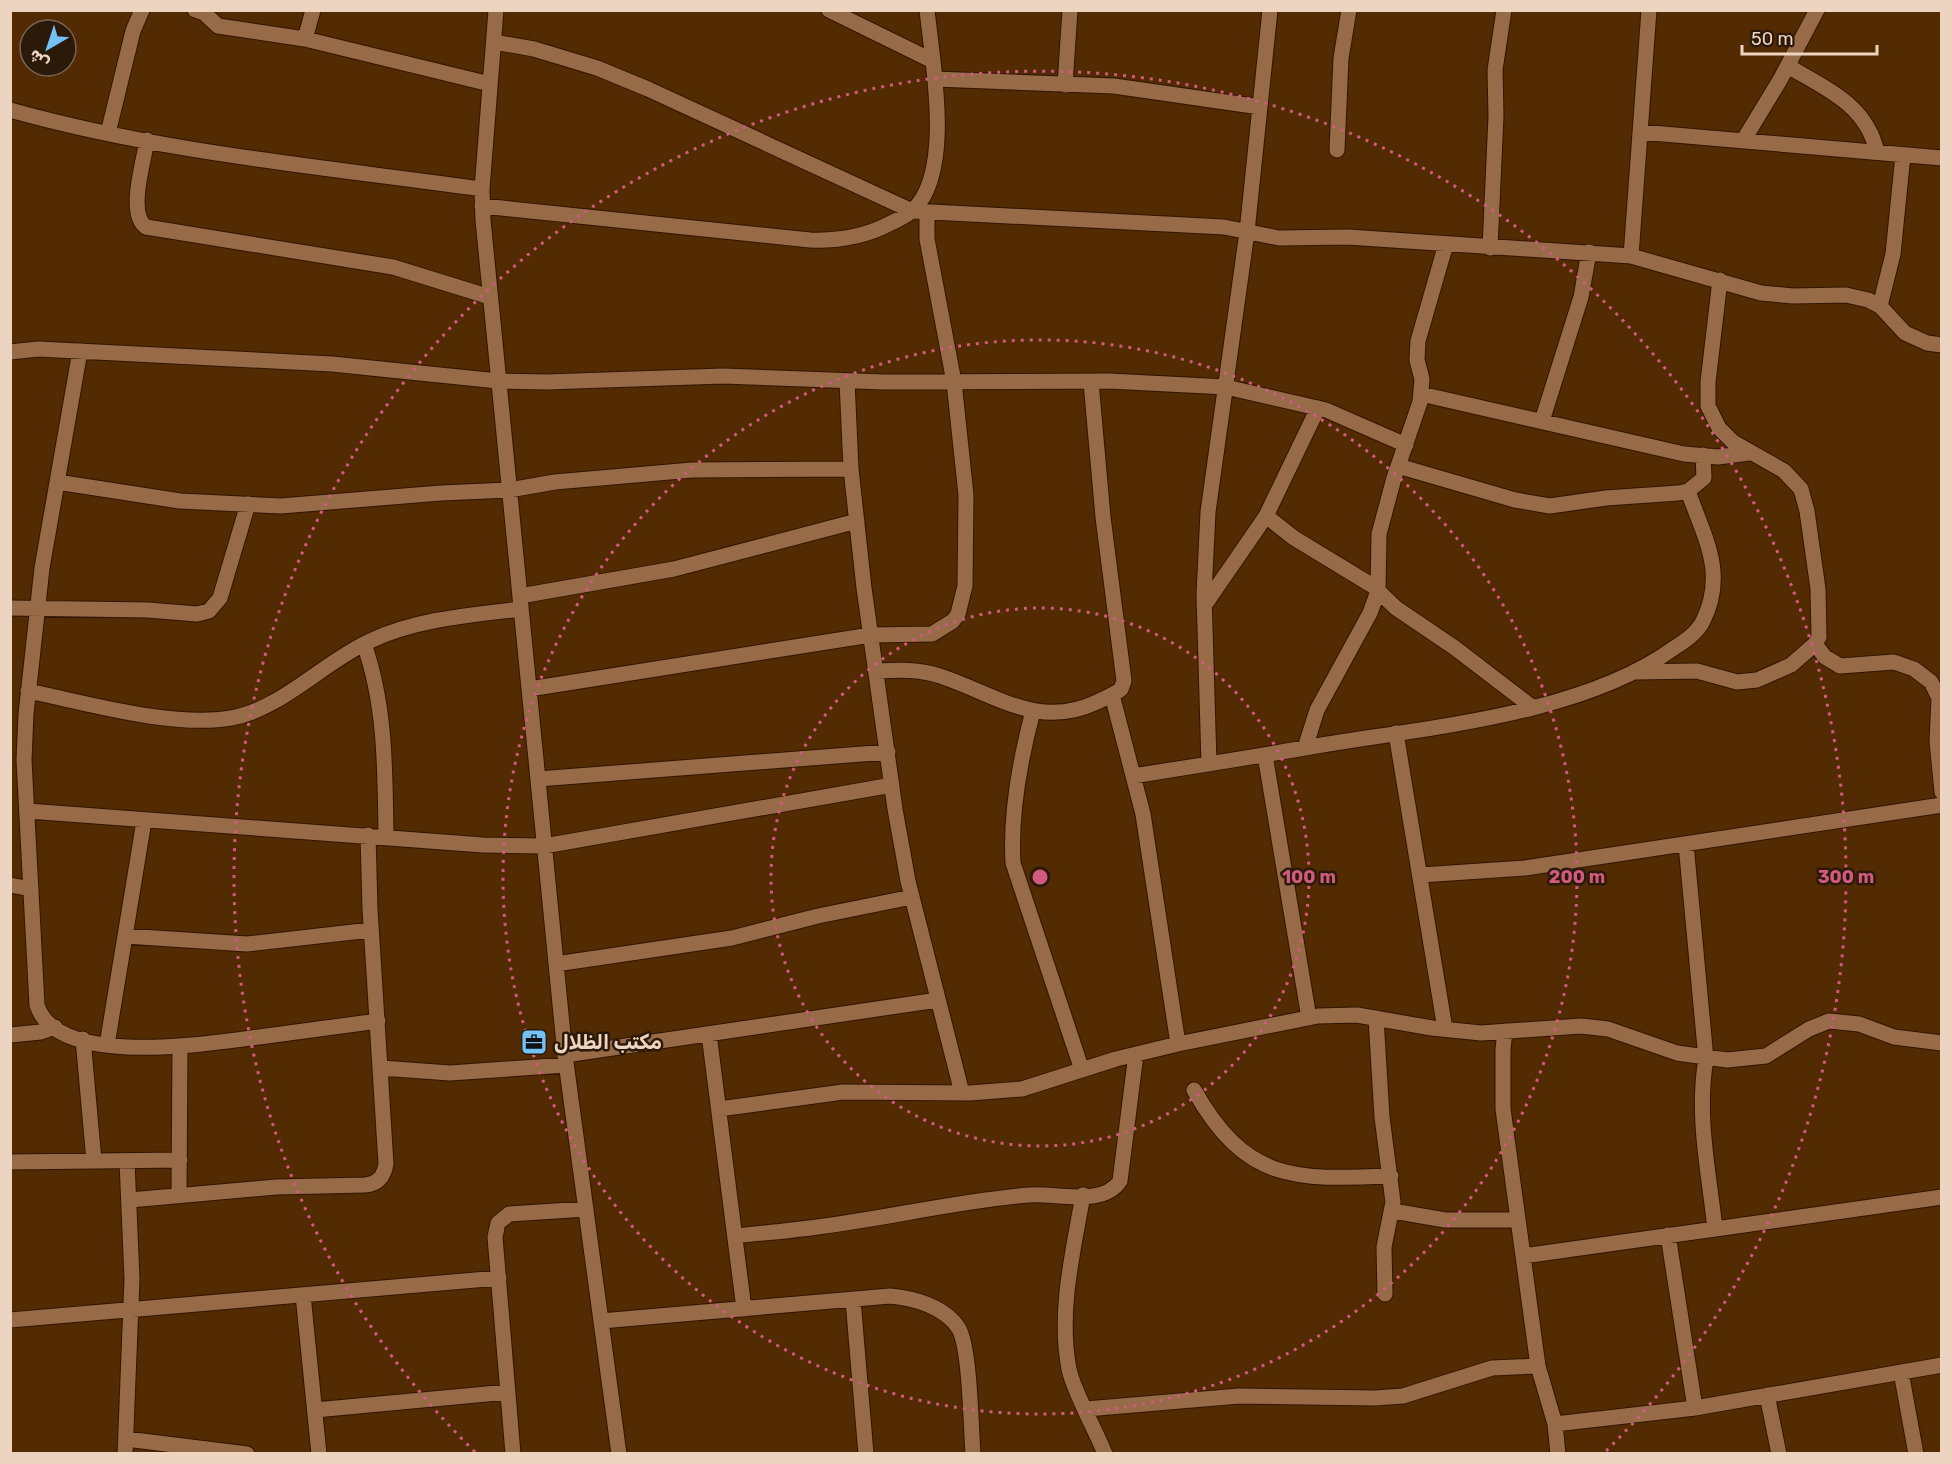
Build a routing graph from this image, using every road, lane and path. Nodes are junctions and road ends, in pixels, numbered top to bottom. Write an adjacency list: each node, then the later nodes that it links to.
1 (142, 10): 23 (street)
2 (313, 10): 13 (street)
3 (496, 10): 14 (street)
4 (830, 10): 15 (street)
5 (927, 10): 15 (street)
6 (1070, 10): 19 (street)
7 (1270, 10): 20 (street)
8 (1349, 10): 26 (street)
9 (1504, 10): 35 (street)
10 (1649, 10): 22 (street)
11 (1817, 10): 16 (street)
12 (201, 11): 13 (street)
13 (305, 39): 18 (street)
14 (494, 42): 18 (street); 32 (street)
15 (933, 61): 17 (street)
16 (1788, 66): 25 (street); 27 (street)
17 (935, 79): 19 (street); 32 (street)
18 (490, 84): 30 (street)
19 (1065, 85): 20 (street)
20 (1260, 107): 33 (street)
21 (10, 110): 23 (street)
22 (1640, 132): 25 (street); 37 (street)
23 (108, 133): 24 (street)
24 (147, 140): 30 (street); 39 (street)
25 (1743, 141): 27 (street)
26 (1337, 150)
27 (1877, 152): 28 (street)
28 (1902, 154): 29 (street); 40 (street)
29 (1941, 158)
30 (482, 189): 31 (street)
31 (482, 206): 32 (street); 39 (street)
32 (920, 212): 33 (street); 46 (street)
33 (1247, 232): 34 (street); 48 (street)
34 (1446, 244): 35 (street); 49 (street)
35 (1490, 248): 36 (street)
36 (1589, 252): 37 (street); 51 (street)
37 (1631, 256): 38 (street)
38 (1720, 280): 40 (street); 53 (street)
39 (490, 297): 44 (street)
40 (1880, 306): 41 (street)
41 (1941, 345)
42 (81, 351): 43 (street); 44 (street); 57 (street)
43 (10, 352)
44 (498, 381): 45 (street); 58 (street)
45 (847, 381): 46 (street); 56 (street)
46 (954, 382): 47 (street); 68 (street)
47 (1091, 382): 48 (street); 75 (street)
48 (1226, 387): 50 (street); 65 (street)
49 (1421, 394): 51 (street); 52 (street)
50 (1318, 408): 52 (street); 61 (street)
51 (1542, 421): 54 (street)
52 (1406, 445): 55 (street)
53 (1749, 453): 54 (street); 70 (street)
54 (1703, 455): 59 (street)
55 (1398, 466): 59 (street); 63 (street)
56 (851, 469): 58 (street); 62 (street)
57 (57, 482): 60 (street); 67 (street)
58 (509, 490): 60 (street); 64 (street)
59 (1688, 491): 72 (street)
60 (248, 504): 67 (street)
61 (1266, 516): 63 (street); 65 (street)
62 (857, 521): 64 (street); 68 (street)
63 (1378, 591): 76 (street); 79 (street)
64 (520, 602): 69 (street); 73 (street)
65 (1204, 606): 82 (street)
66 (10, 608): 67 (street)
67 (37, 609): 74 (street)
68 (871, 635): 71 (street); 73 (street)
69 (364, 644): 74 (street); 92 (street)
70 (1815, 644): 72 (street); 87 (street)
71 (877, 671): 77 (street); 80 (street)
72 (1634, 672): 76 (street)
73 (529, 689): 85 (street)
74 (28, 691): 83 (street)
75 (1112, 695): 77 (street); 84 (street)
76 (1532, 707): 78 (street)
77 (1033, 711): 120 (street)
78 (1396, 733): 79 (street); 95 (street)
79 (1305, 748): 81 (street)
80 (888, 752): 85 (street); 86 (street)
81 (1264, 754): 82 (street); 103 (street)
82 (1209, 764): 84 (street)
83 (18, 771): 89 (street)
84 (1133, 776): 113 (street)
85 (538, 779): 94 (street)
86 (892, 785): 94 (street); 98 (street)
87 (1941, 792)
88 (1941, 805): 93 (street)
89 (28, 811): 90 (street); 97 (street)
90 (144, 820): 91 (street); 100 (street)
91 (368, 835): 92 (street); 99 (street)
92 (386, 837): 94 (street)
93 (1686, 844): 95 (street); 117 (street)
94 (544, 846): 101 (street)
95 (1421, 875): 107 (street)
96 (10, 885): 97 (street)
97 (31, 889): 106 (street)
98 (912, 897): 101 (street); 102 (street)
99 (371, 930): 100 (street); 105 (street)
100 (125, 936): 114 (street)
101 (556, 964): 118 (street)
102 (938, 1000): 109 (street); 122 (street)
103 (1309, 1018): 104 (street); 113 (street)
104 (1376, 1018): 107 (street); 128 (street)
105 (378, 1021): 115 (street); 119 (street)
106 (55, 1027): 110 (street); 111 (street)
107 (1445, 1029): 108 (street)
108 (1505, 1031): 117 (street); 135 (street)
109 (709, 1034): 118 (street); 123 (street)
110 (10, 1035)
111 (83, 1039): 114 (street); 125 (street)
112 (1941, 1043): 117 (street)
113 (1178, 1044): 116 (street)
114 (107, 1045): 115 (street)
115 (180, 1046): 124 (street)
116 (1136, 1054): 120 (street); 130 (street)
117 (1706, 1059): 136 (street)
118 (566, 1060): 119 (street); 133 (street)
119 (381, 1068): 129 (street)
120 (1082, 1070): 122 (street)
121 (1194, 1090): 128 (street)
122 (962, 1093): 123 (street)
123 (719, 1109): 137 (street)
124 (180, 1160): 126 (street); 129 (street)
125 (94, 1161): 126 (street); 127 (street)
126 (127, 1161): 132 (street)
127 (10, 1162)
128 (1391, 1176): 134 (street)
129 (179, 1195): 132 (street)
130 (1083, 1196): 137 (street); 154 (street)
131 (1941, 1197): 136 (street)
132 (130, 1200): 145 (street)
133 (586, 1209): 140 (street); 147 (street)
134 (1393, 1211): 135 (street); 141 (street)
135 (1518, 1220): 139 (street)
136 (1715, 1229): 138 (street)
137 (735, 1236): 144 (street)
138 (1668, 1236): 139 (street); 153 (street)
139 (1523, 1256): 149 (street)
140 (499, 1278): 142 (street); 151 (street)
141 (1385, 1294)
142 (303, 1295): 145 (street); 155 (street)
143 (853, 1300): 144 (street); 162 (street); 163 (street)
144 (744, 1309): 147 (street)
145 (131, 1310): 146 (street); 157 (street)
146 (10, 1320)
147 (601, 1321): 161 (street)
148 (1941, 1365): 150 (street)
149 (1538, 1366): 154 (street); 156 (street)
150 (1901, 1372): 152 (street); 167 (street)
151 (508, 1392): 155 (street); 160 (street)
152 (1767, 1395): 153 (street); 166 (street)
153 (1695, 1408): 156 (street)
154 (1086, 1409): 164 (street)
155 (315, 1410): 159 (street)
156 (1555, 1424): 165 (street)
157 (126, 1446): 158 (street)
158 (247, 1454)
159 (319, 1454)
160 (513, 1454)
161 (619, 1454)
162 (866, 1454)
163 (973, 1454)
164 (1105, 1454)
165 (1558, 1454)
166 (1779, 1454)
167 (1916, 1454)

